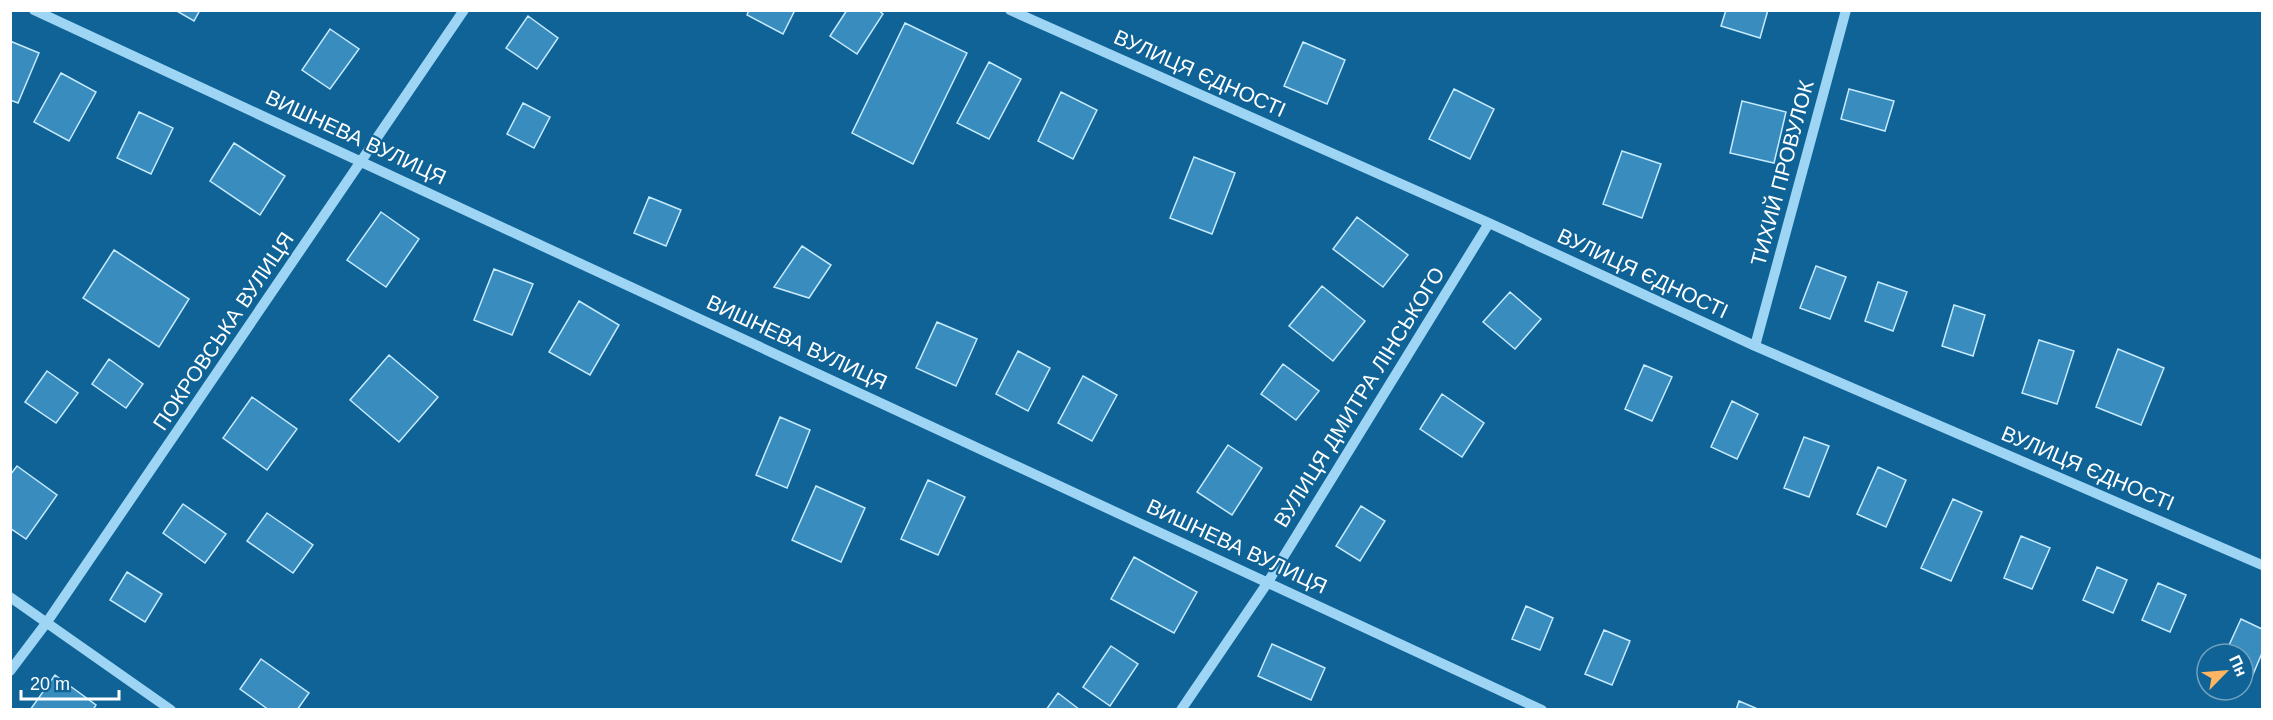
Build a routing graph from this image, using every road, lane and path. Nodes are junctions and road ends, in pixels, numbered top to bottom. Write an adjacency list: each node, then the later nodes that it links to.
1 (34, 10): 5 (street, ВИШНЕВА ВУЛИЦЯ)
2 (464, 10): 5 (street, ПОКРОВСЬКА ВУЛИЦЯ)
3 (1010, 10): 6 (street, ВУЛИЦЯ ЄДНОСТІ)
4 (1846, 10): 7 (street, ТИХИЙ ПРОВУЛОК)
5 (363, 162): 9 (street, ВИШНЕВА ВУЛИЦЯ); 11 (street, ПОКРОВСЬКА ВУЛИЦЯ)
6 (1489, 223): 7 (street, ВУЛИЦЯ ЄДНОСТІ); 9 (street, ВУЛИЦЯ ДМИТРА ЛІНСЬКОГО)
7 (1755, 346): 8 (street, ВУЛИЦЯ ЄДНОСТІ)
8 (2262, 565)
9 (1268, 582): 14 (street, ВУЛИЦЯ ДМИТРА ЛІНСЬКОГО); 15 (street, ВИШНЕВА ВУЛИЦЯ)
10 (10, 597): 11 (street)
11 (47, 622): 12 (street, ПОКРОВСЬКА ВУЛИЦЯ); 13 (street)
12 (10, 671)
13 (171, 710)
14 (1181, 710)
15 (1542, 710)

